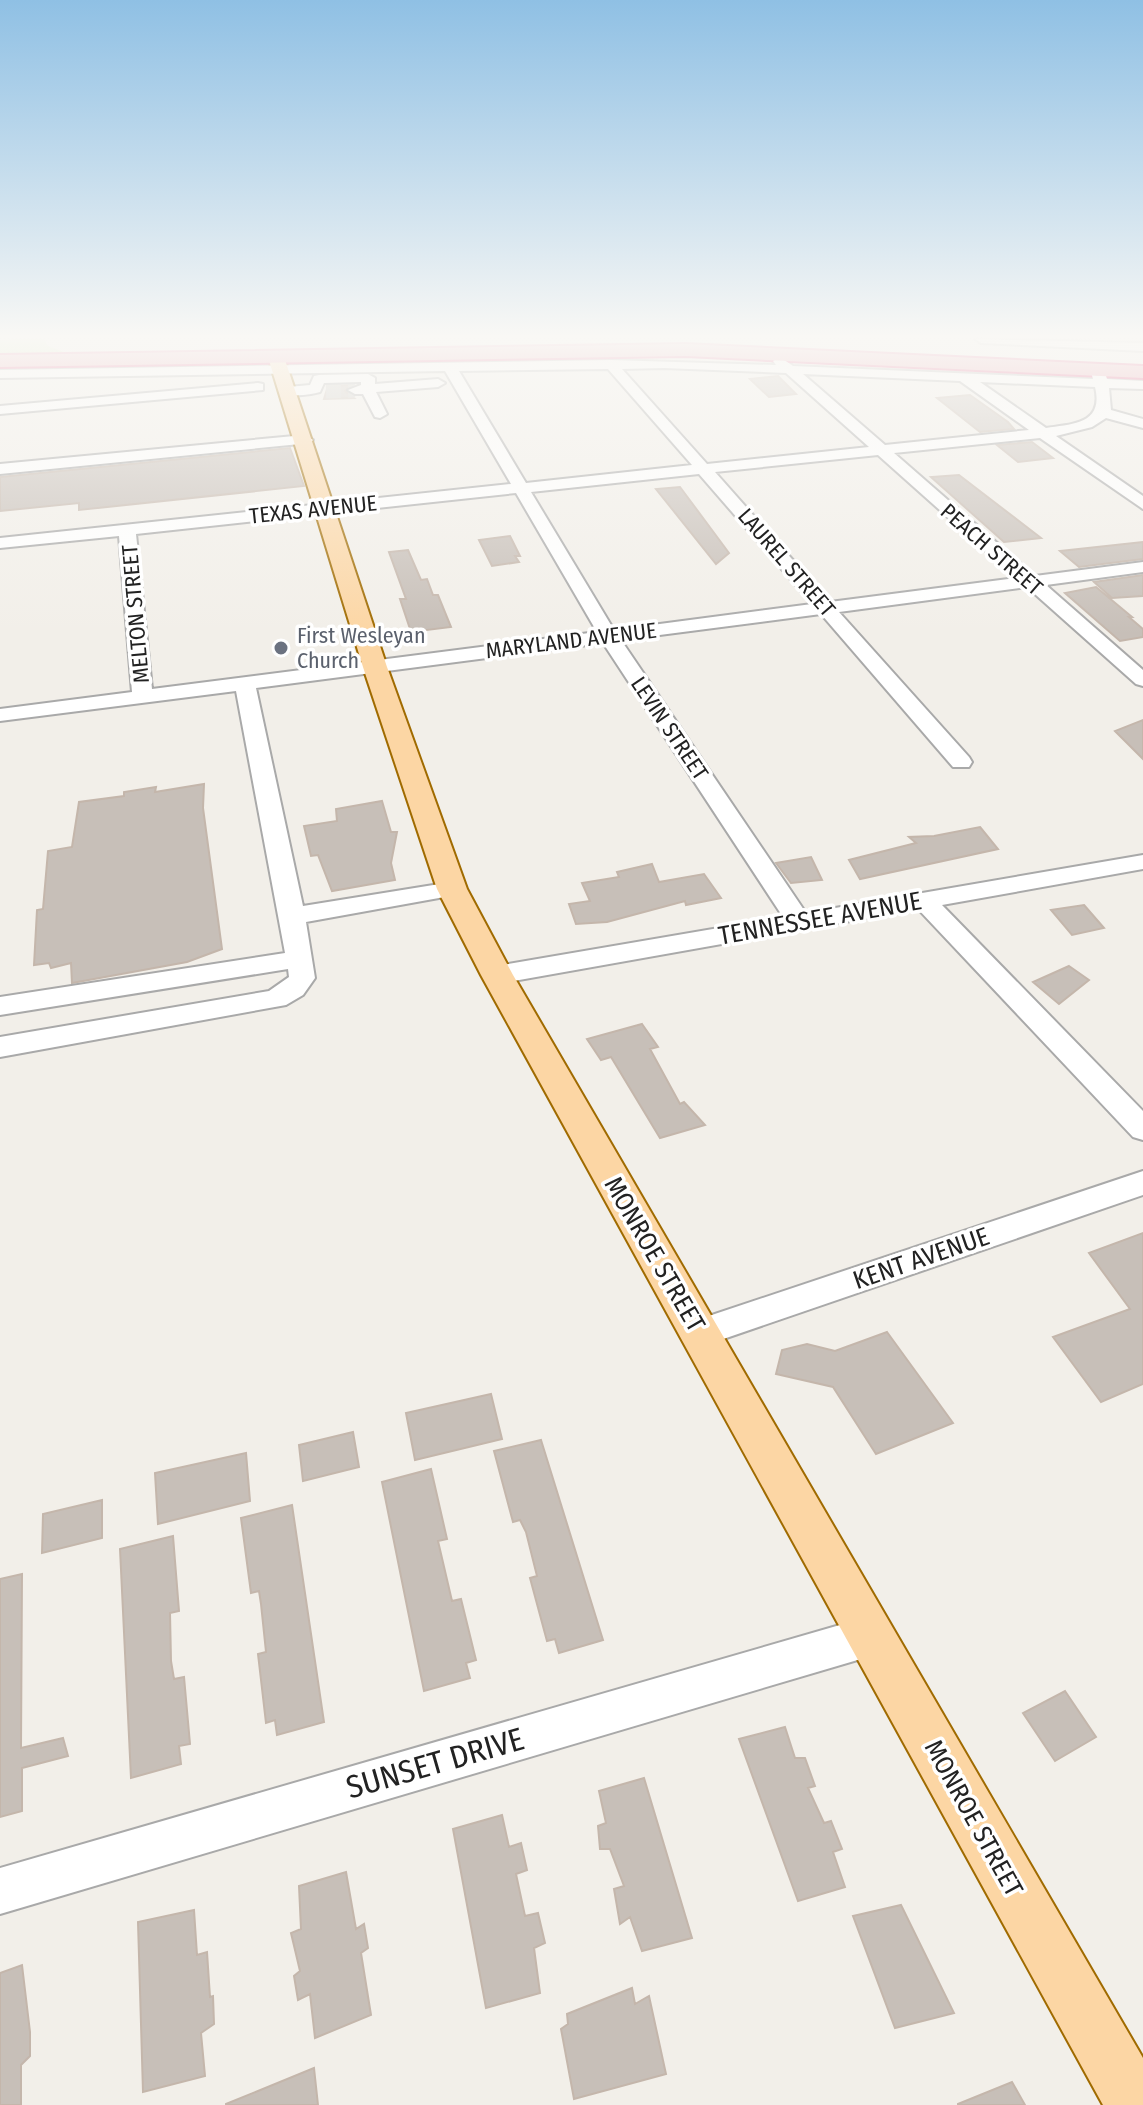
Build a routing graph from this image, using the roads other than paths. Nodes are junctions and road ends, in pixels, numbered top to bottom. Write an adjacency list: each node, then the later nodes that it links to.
1 (491, 437): 10 (street, LEVIN STREET)
2 (677, 437): 8 (street, LAUREL STREET)
3 (864, 437): 7 (street, PEACH STREET)
4 (1000, 437): 7 (street, TEXAS AVENUE)
5 (1050, 437): 11 (street)
6 (305, 440): 9 (street); 12 (main road, MONROE STREET)
7 (877, 449): 8 (street, TEXAS AVENUE); 16 (street, PEACH STREET)
8 (705, 468): 10 (street, TEXAS AVENUE); 17 (street, LAUREL STREET)
9 (0, 469)
10 (520, 487): 12 (street, TEXAS AVENUE); 18 (street, LEVIN STREET)
11 (1143, 504)
12 (327, 508): 13 (street, TEXAS AVENUE); 19 (main road, MONROE STREET)
13 (127, 529): 14 (street, TEXAS AVENUE); 22 (street, MELTON STREET)
14 (0, 543)
15 (1143, 567): 16 (street, MARYLAND AVENUE)
16 (1029, 581): 17 (street, MARYLAND AVENUE); 20 (street, PEACH STREET)
17 (827, 608): 18 (street, MARYLAND AVENUE); 24 (street, LAUREL STREET)
18 (608, 635): 19 (street, MARYLAND AVENUE); 29 (street, LEVIN STREET)
19 (375, 667): 21 (street, MARYLAND AVENUE); 26 (main road, MONROE STREET)
20 (1143, 680)
21 (245, 685): 22 (street, MARYLAND AVENUE); 28 (street)
22 (143, 698): 23 (street, MARYLAND AVENUE)
23 (0, 715)
24 (961, 762)
25 (1143, 862): 27 (street, TENNESSEE AVENUE)
26 (452, 889): 28 (street); 31 (main road, MONROE STREET)
27 (923, 900): 29 (street, TENNESSEE AVENUE); 34 (street)
28 (293, 916): 30 (street)
29 (799, 922): 31 (street, TENNESSEE AVENUE)
30 (299, 959): 32 (street); 33 (street)
31 (497, 975): 37 (main road, MONROE STREET)
32 (0, 1006)
33 (0, 1047)
34 (1132, 1105): 35 (street)
35 (1143, 1129)
36 (1143, 1183): 37 (street, KENT AVENUE)
37 (700, 1333): 38 (main road, MONROE STREET)
38 (871, 1636): 39 (street, SUNSET DRIVE); 40 (main road, MONROE STREET)
39 (0, 1891)
40 (1136, 2105)

